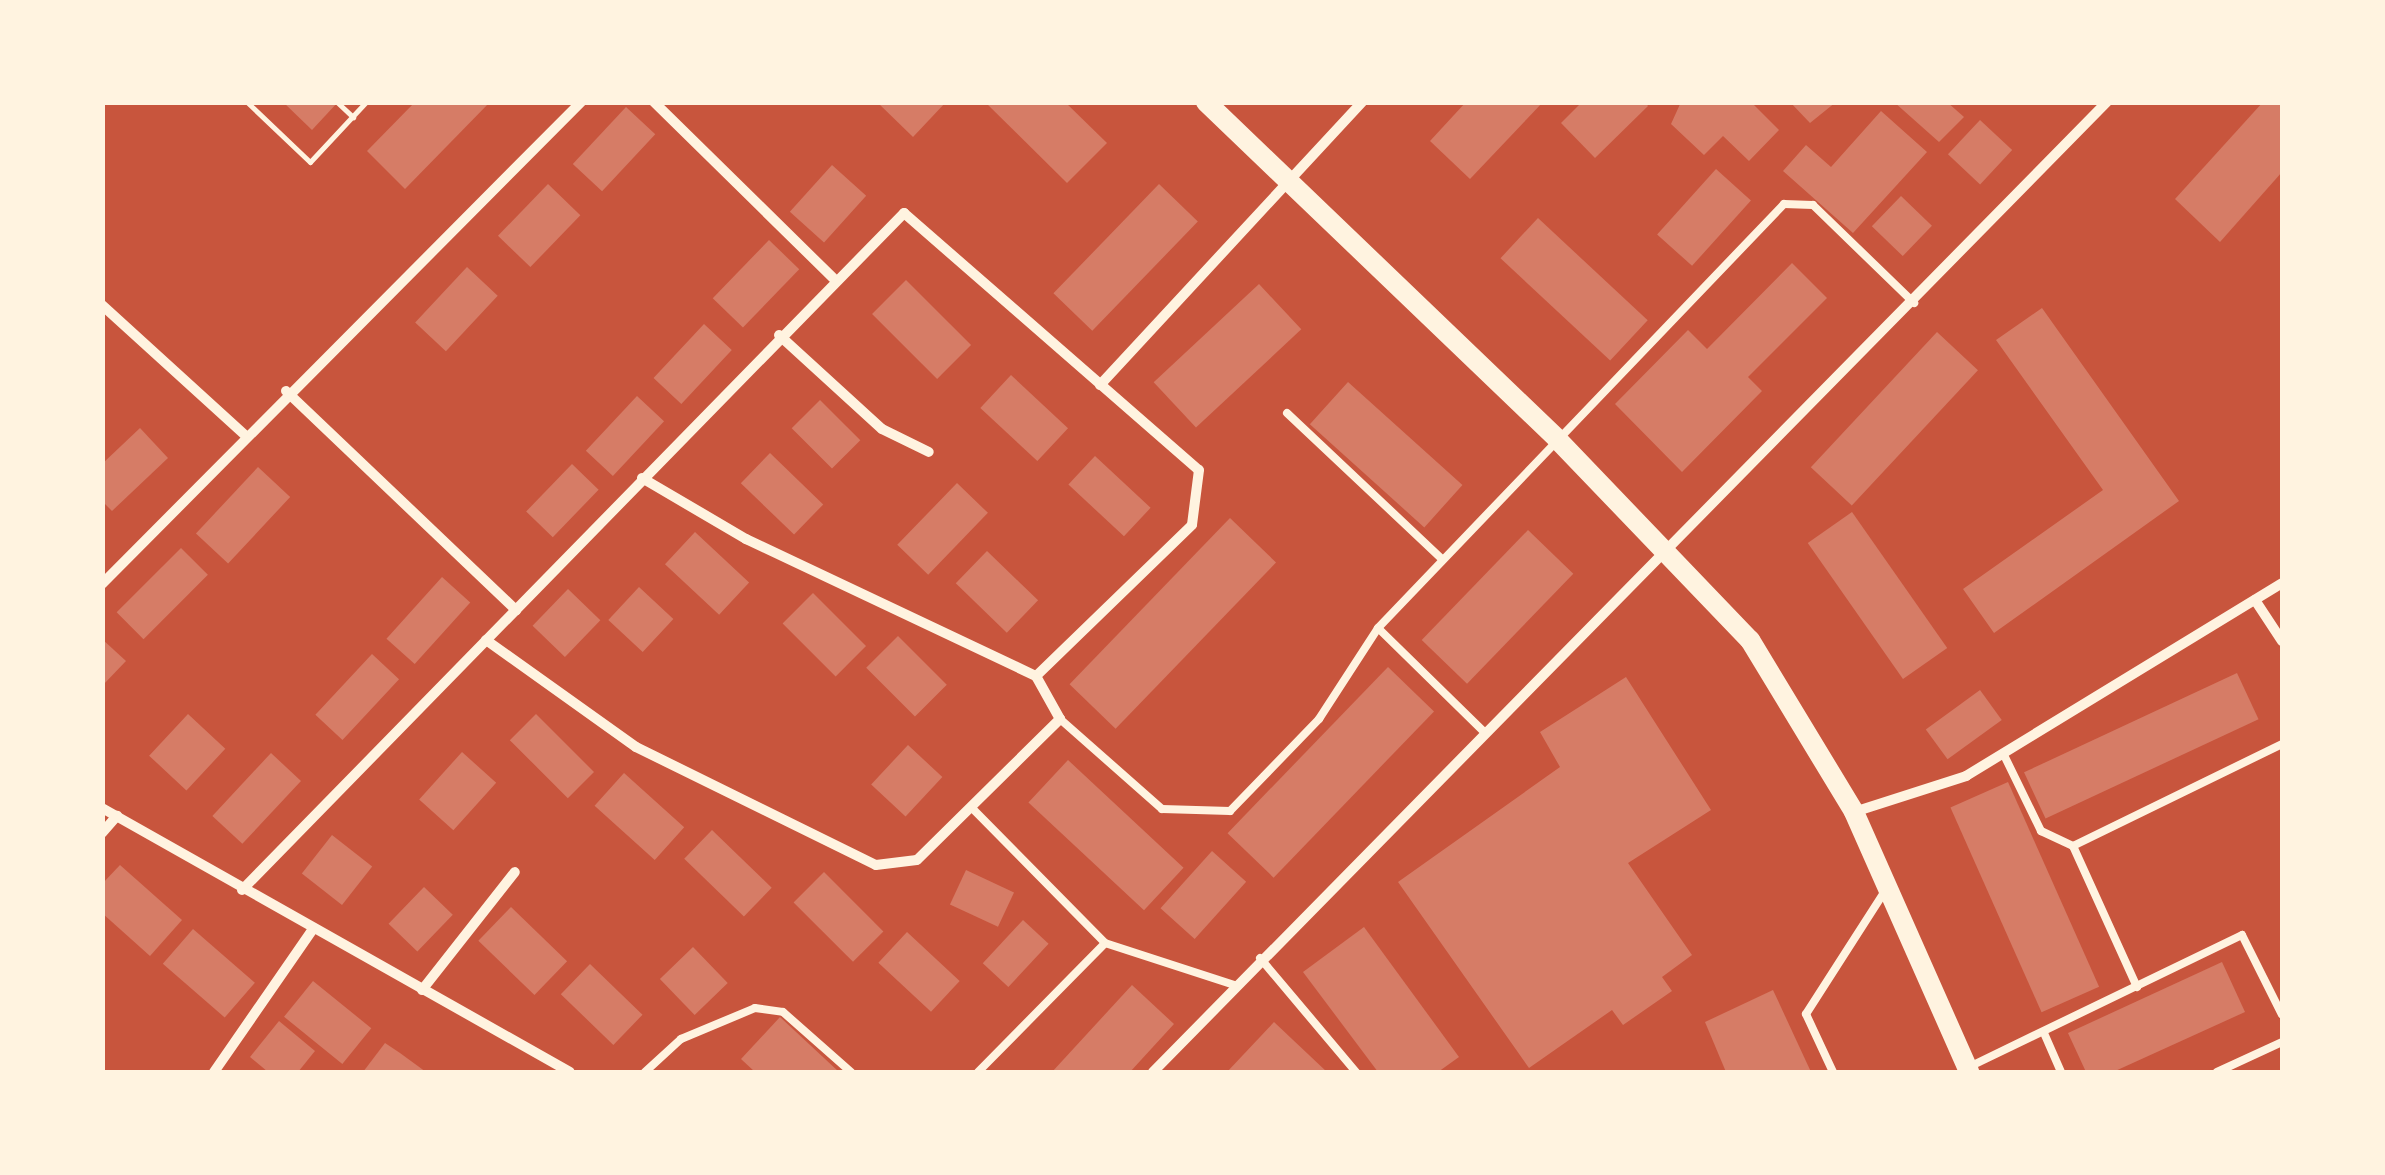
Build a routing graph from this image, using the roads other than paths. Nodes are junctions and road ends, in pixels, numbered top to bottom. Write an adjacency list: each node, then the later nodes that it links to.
1 (581, 102): 12 (street)
2 (654, 102): 7 (street)
3 (1206, 102): 6 (main road)
4 (1362, 102): 6 (street)
5 (2107, 102): 8 (street)
6 (1288, 178): 11 (street); 15 (main road)
7 (834, 278): 10 (street); 11 (street)
8 (1914, 303): 15 (lane); 18 (street)
9 (102, 306): 14 (street)
10 (779, 336): 16 (street); 17 (street)
11 (1100, 384): 27 (street)
12 (286, 391): 14 (street); 23 (street)
13 (1287, 414): 19 (lane)
14 (244, 435): 21 (street)
15 (1557, 439): 18 (main road); 19 (lane)
16 (928, 452)
17 (642, 478): 23 (street); 27 (street)
18 (1664, 547): 29 (street); 34 (main road)
19 (1442, 558): 24 (lane)
20 (2282, 582): 22 (street)
21 (102, 584)
22 (2255, 600): 26 (street); 31 (street)
23 (516, 610): 25 (street)
24 (1378, 628): 28 (lane); 29 (lane)
25 (486, 640): 32 (street); 40 (street)
26 (2282, 641)
27 (1036, 676): 28 (street)
28 (1060, 719): 32 (street)
29 (1484, 730): 43 (street)
30 (2282, 744): 37 (lane)
31 (2003, 754): 34 (street); 37 (lane)
32 (971, 806): 42 (lane)
33 (102, 808): 35 (street)
34 (1854, 812): 39 (main road)
35 (117, 816): 36 (street); 40 (street)
36 (102, 833)
37 (2072, 846): 45 (lane)
38 (514, 872): 46 (street)
39 (1888, 888): 50 (main road); 58 (lane)
40 (242, 890): 41 (street)
41 (313, 929): 46 (street); 51 (street)
42 (1105, 944): 44 (lane); 55 (lane)
43 (1260, 958): 44 (street); 57 (lane)
44 (1234, 985): 56 (street)
45 (2137, 987): 47 (lane); 48 (lane)
46 (422, 990): 52 (street)
47 (2282, 1014)
48 (2044, 1034): 50 (lane); 59 (lane)
49 (2282, 1042): 60 (lane)
50 (1968, 1070)
51 (214, 1072)
52 (570, 1072)
53 (645, 1072): 54 (lane)
54 (850, 1072)
55 (978, 1072)
56 (1153, 1072)
57 (1356, 1072)
58 (1832, 1072)
59 (2061, 1072)
60 (2216, 1072)

